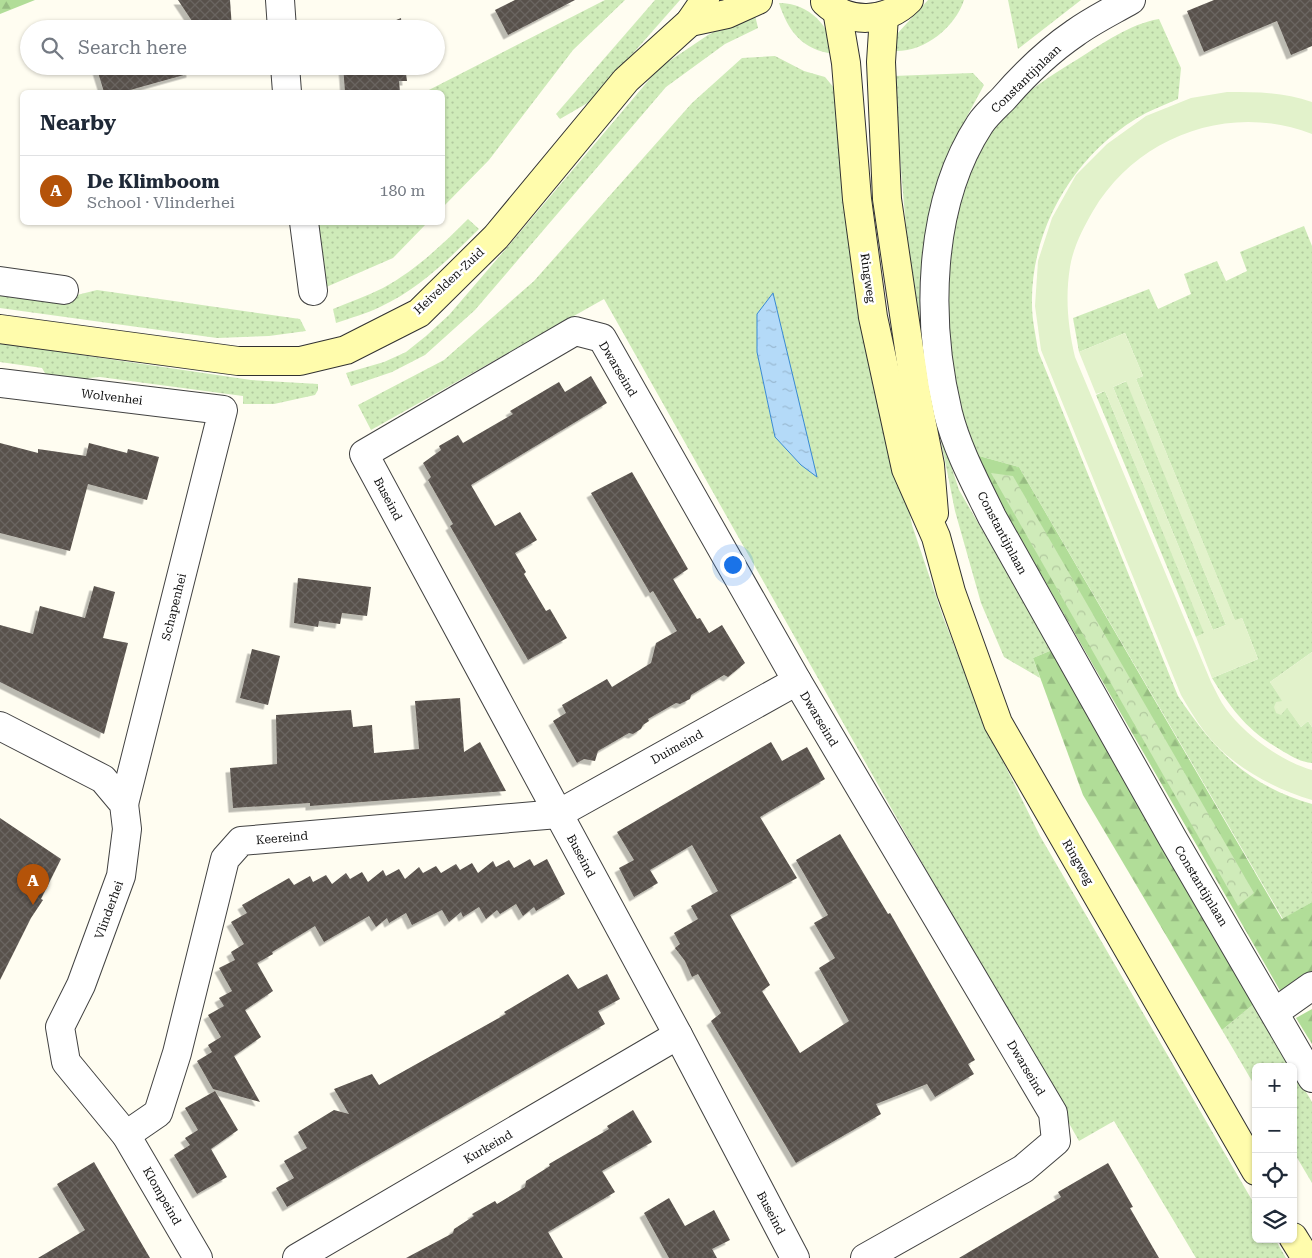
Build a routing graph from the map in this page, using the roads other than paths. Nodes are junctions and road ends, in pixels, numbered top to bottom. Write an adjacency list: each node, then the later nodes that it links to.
1 (280, 0): 8 (street)
2 (705, 0): 9 (main road, Heivelden-Zuid)
3 (758, 0): 9 (main road, Heivelden-Zuid)
4 (909, 0): 7 (main road)
5 (1131, 0): 26 (street, Constantijnlaan)
6 (830, 5): 7 (main road); 20 (main road, Ringweg)
7 (884, 16): 20 (main road, Ringweg)
8 (281, 20)
9 (690, 22): 16 (main road, Heivelden-Zuid)
10 (286, 75): 11 (street)
11 (287, 90)
12 (304, 225): 15 (street)
13 (0, 281): 14 (street)
14 (64, 290)
15 (313, 291)
16 (0, 329)
17 (0, 383): 18 (street, Wolvenhei)
18 (224, 410): 23 (street, Schapenhei)
19 (364, 454): 21 (street, Dwarseind); 24 (street, Buseind)
20 (936, 537): 30 (main road, Ringweg)
21 (796, 681): 24 (street, Duimeind); 35 (street, Dwarseind)
22 (0, 726): 23 (street)
23 (124, 804): 29 (street, Vlinderhei)
24 (558, 814): 27 (street, Buseind); 29 (street, Keereind)
25 (1312, 986): 26 (street)
26 (1275, 1012): 28 (street, Constantijnlaan)
27 (678, 1035): 33 (street, Kurkeind); 34 (street, Buseind)
28 (1312, 1078)
29 (126, 1135): 32 (street, Klompeind)
30 (1252, 1164)
31 (1297, 1243): 36 (main road)
32 (198, 1258)
33 (297, 1258)
34 (795, 1258)
35 (865, 1258)
36 (1306, 1258)

